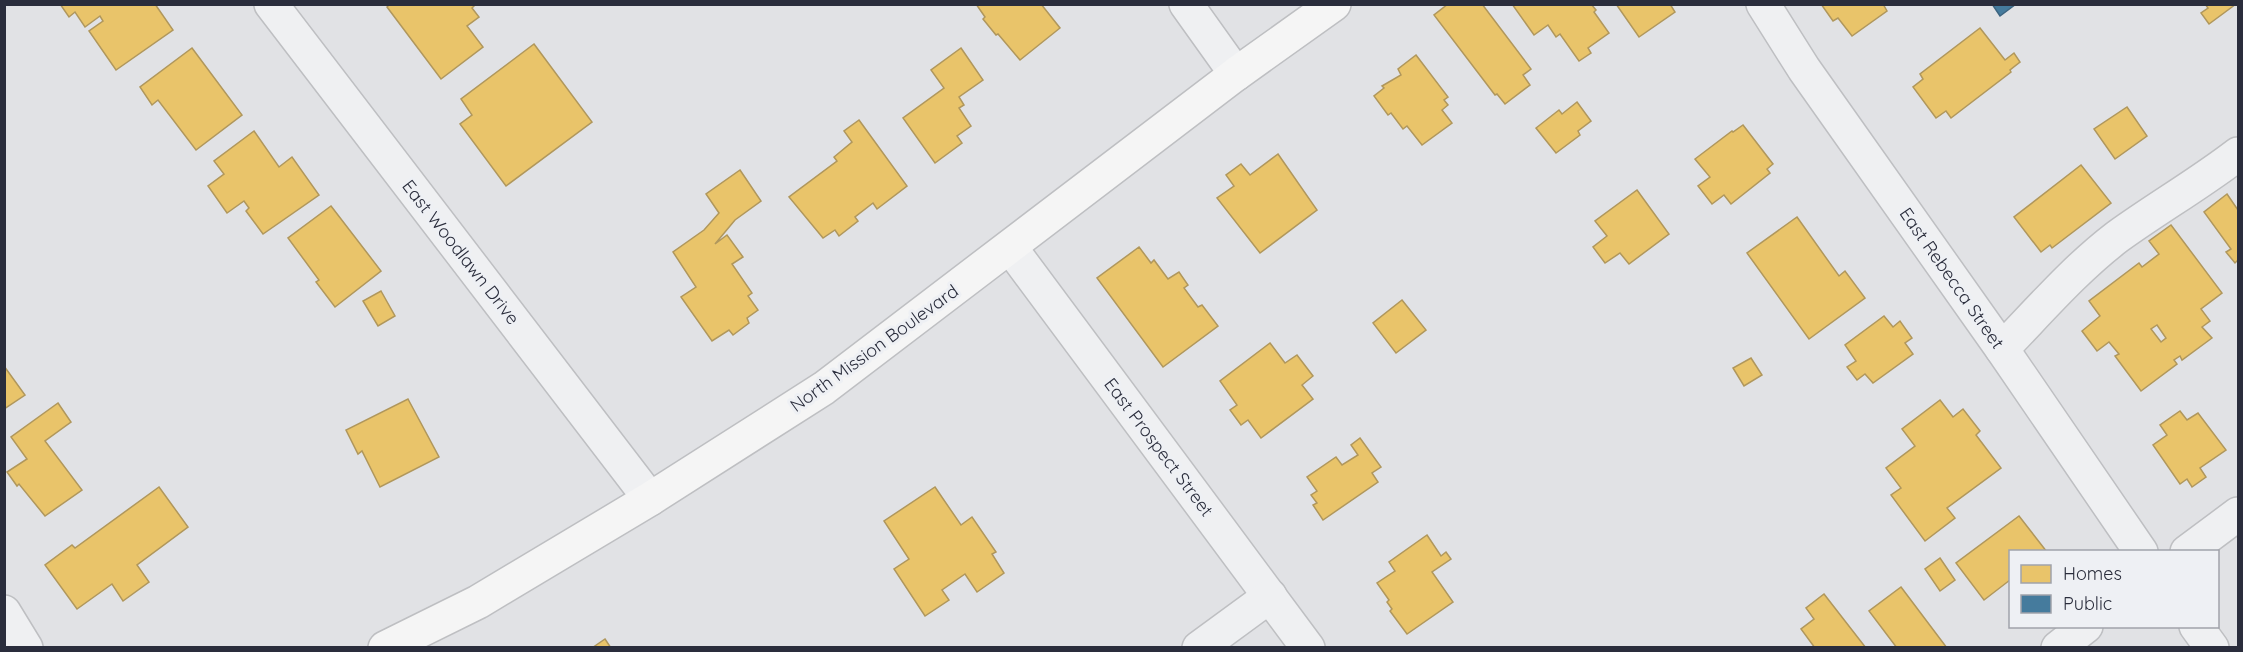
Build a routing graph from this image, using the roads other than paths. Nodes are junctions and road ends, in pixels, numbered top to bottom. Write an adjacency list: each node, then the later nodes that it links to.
1 (271, 4): 9 (street, East Woodlawn Drive)
2 (1186, 4): 5 (street)
3 (1334, 4): 5 (main road, North Mission Boulevard)
4 (1763, 4): 8 (street, East Rebecca Street)
5 (1236, 74): 7 (main road, North Mission Boulevard)
6 (2238, 154): 8 (street)
7 (1010, 247): 9 (main road, North Mission Boulevard); 13 (street, East Prospect Street)
8 (2002, 349): 11 (street, East Rebecca Street)
9 (650, 499): 18 (main road, North Mission Boulevard)
10 (2238, 514): 12 (street)
11 (2140, 550)
12 (2190, 550)
13 (1270, 596): 19 (street); 20 (street, East Prospect Street)
14 (4, 612): 17 (street)
15 (2085, 628): 21 (street)
16 (2197, 628): 22 (street)
17 (26, 648)
18 (385, 648)
19 (1199, 648)
20 (1308, 648)
21 (2058, 648)
22 (2212, 648)

